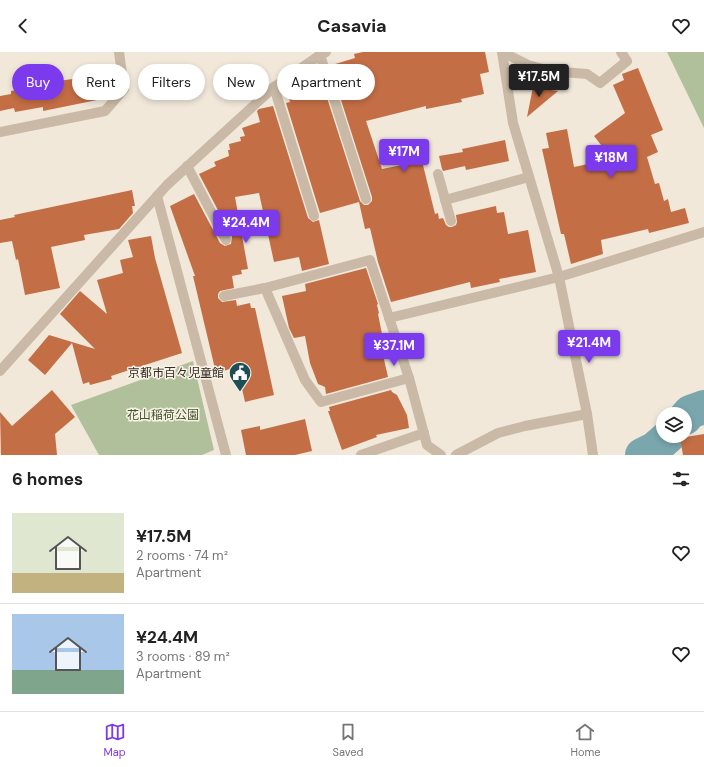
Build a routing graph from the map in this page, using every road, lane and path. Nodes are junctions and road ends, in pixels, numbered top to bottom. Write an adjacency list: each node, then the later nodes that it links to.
1 (119, 52): 6 (street)
2 (502, 52): 3 (street); 9 (street)
3 (621, 52)
4 (323, 54): 5 (street); 11 (street)
5 (274, 87): 7 (street); 13 (street)
6 (0, 132)
7 (188, 166): 10 (street); 16 (street)
8 (438, 174): 12 (street)
9 (529, 177): 12 (street); 17 (street)
10 (157, 196): 21 (street); 25 (street)
11 (366, 199)
12 (446, 200): 14 (street)
13 (314, 216)
14 (451, 221)
15 (704, 232): 17 (street)
16 (226, 240)
17 (559, 277): 20 (street); 23 (street)
18 (265, 288): 19 (street); 20 (street); 22 (street)
19 (224, 296)
20 (389, 318): 22 (street)
21 (0, 371)
22 (409, 378): 24 (street)
23 (588, 414): 28 (street); 29 (street)
24 (424, 433): 26 (street); 27 (street)
25 (226, 455)
26 (361, 455)
27 (441, 455)
28 (456, 455)
29 (593, 455)

